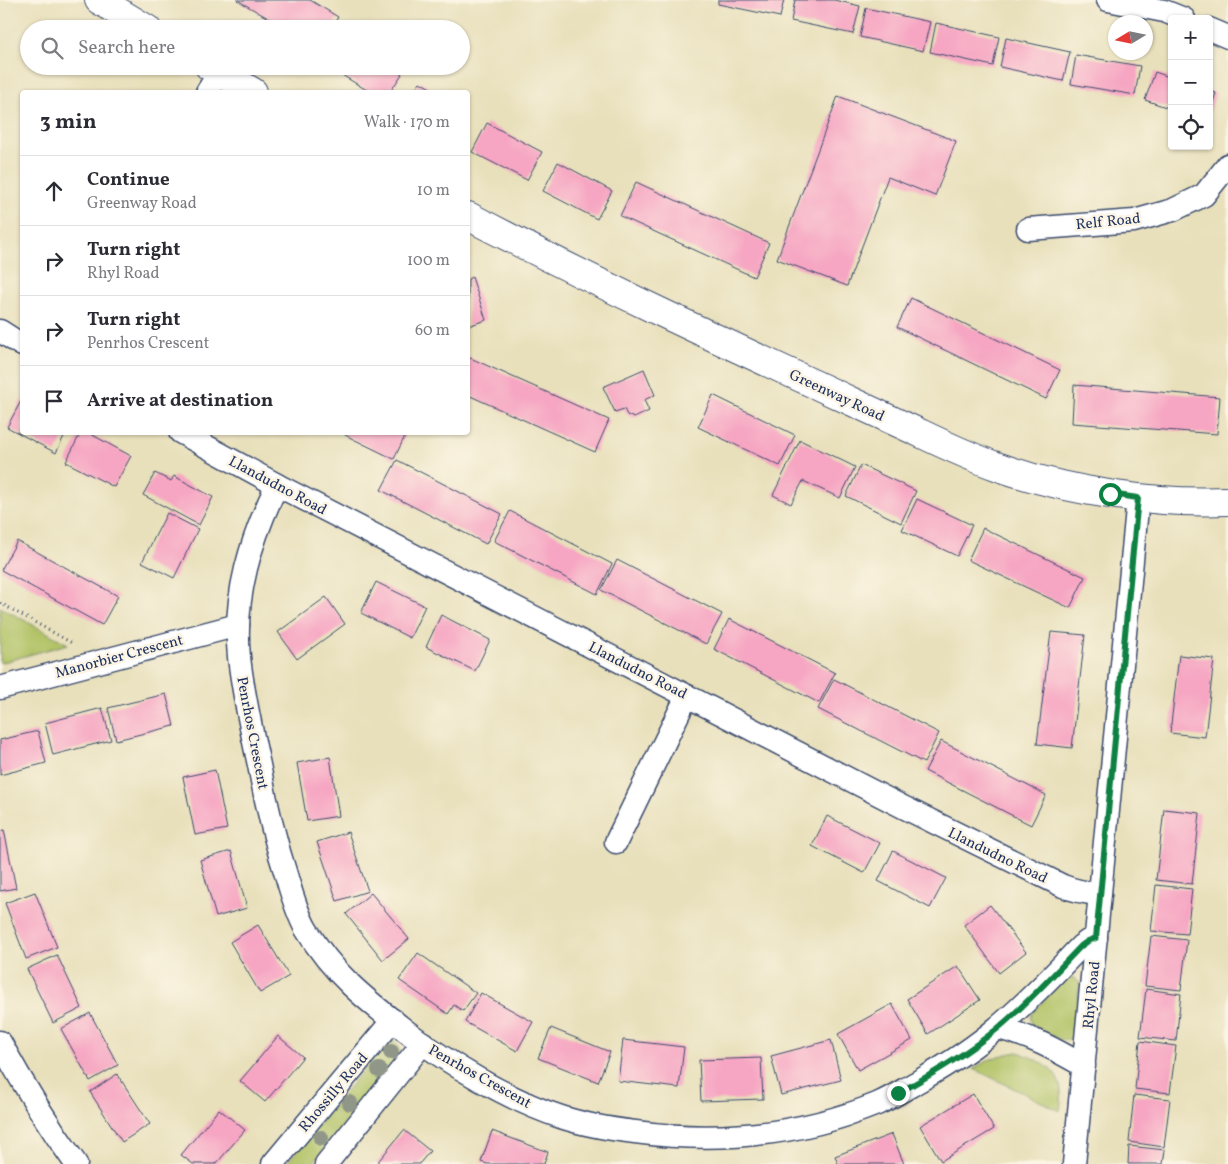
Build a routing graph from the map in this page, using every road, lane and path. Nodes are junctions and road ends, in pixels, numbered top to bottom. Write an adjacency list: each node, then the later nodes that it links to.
1 (99, 0): 4 (street)
2 (1108, 0): 3 (street)
3 (1174, 15)
4 (132, 20)
5 (1213, 31): 6 (street)
6 (1228, 37)
7 (212, 77): 8 (street)
8 (248, 90)
9 (1228, 164): 11 (street, Relf Road)
10 (470, 217): 16 (street, Greenway Road)
11 (1028, 229)
12 (0, 331): 13 (street)
13 (20, 344)
14 (185, 435): 15 (street, Llandudno Road)
15 (277, 485): 19 (street, Penrhos Crescent); 22 (street, Llandudno Road)
16 (1138, 498): 17 (street, Greenway Road); 24 (street, Rhyl Road)
17 (1228, 501)
18 (0, 603): 20 (path)
19 (238, 626): 20 (street, Manorbier Crescent); 26 (street, Penrhos Crescent)
20 (103, 660): 21 (street, Manorbier Crescent)
21 (0, 688)
22 (687, 696): 23 (street); 24 (street, Llandudno Road)
23 (616, 842)
24 (1100, 894): 25 (street, Rhyl Road)
25 (1096, 938): 27 (street, Penrhos Crescent); 30 (street, Rhyl Road)
26 (393, 1020): 29 (street, Penrhos Crescent); 32 (street, Rhossilly Road)
27 (998, 1028): 29 (street, Penrhos Crescent); 30 (street)
28 (0, 1042): 31 (street)
29 (423, 1043): 33 (street)
30 (1084, 1066): 34 (street, Rhyl Road)
31 (76, 1164)
32 (274, 1164)
33 (326, 1164)
34 (1074, 1164)

